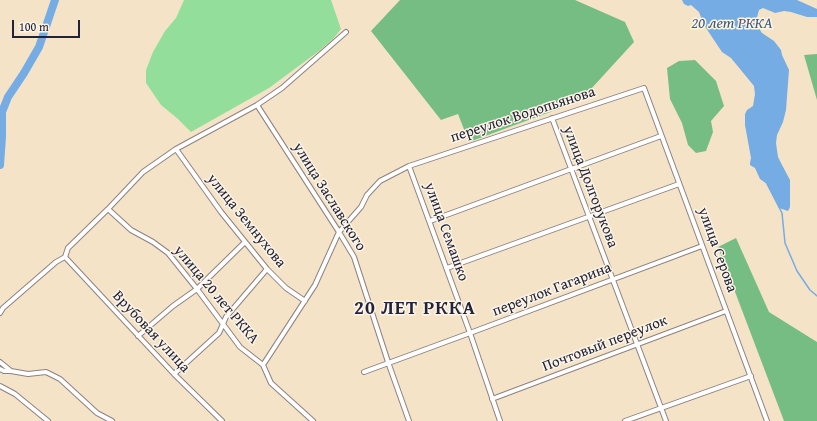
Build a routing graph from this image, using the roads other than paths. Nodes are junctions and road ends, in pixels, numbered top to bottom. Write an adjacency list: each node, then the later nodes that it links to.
1 (346, 32): 3 (street)
2 (644, 88): 4 (street, переулок Водопьянова); 5 (street, улица Серова)
3 (257, 105): 6 (street); 13 (street, улица Заславского)
4 (552, 118): 7 (street, переулок Водопьянова); 8 (street, улица Долгорукова)
5 (661, 136): 8 (street); 9 (street, улица Серова)
6 (176, 149): 10 (street); 14 (street, улица Земнухова)
7 (409, 166): 12 (street, улица Семашко); 13 (street, переулок Водопьянова)
8 (571, 169): 11 (street, улица Долгорукова); 12 (street)
9 (679, 184): 11 (street); 15 (street, улица Серова)
10 (108, 209): 16 (street); 20 (street, улица 20 лет РККА)
11 (589, 217): 17 (street); 19 (street, улица Долгорукова)
12 (430, 221): 17 (street, улица Семашко)
13 (339, 232): 21 (street, переулок Водопьянова); 30 (street, улица Заславского)
14 (245, 242): 18 (street, улица Земнухова); 20 (street)
15 (702, 246): 19 (street, переулок Гагарина); 23 (street, улица Серова)
16 (65, 257): 22 (street); 27 (street, Врубовая улица)
17 (447, 268): 26 (street, улица Семашко)
18 (268, 269): 21 (street, улица Земнухова); 25 (street)
19 (612, 280): 26 (street, переулок Гагарина); 28 (street, улица Долгорукова)
20 (197, 289): 25 (street, улица 20 лет РККА); 27 (street)
21 (305, 301): 31 (street, переулок Водопьянова)
22 (2, 308): 24 (street)
23 (726, 311): 28 (street, Почтовый переулок); 36 (street, улица Серова)
24 (0, 313)
25 (223, 325): 31 (street, улица 20 лет РККА); 35 (street)
26 (470, 334): 30 (street, переулок Гагарина); 38 (street, улица Семашко)
27 (138, 336): 35 (street, Врубовая улица)
28 (637, 345): 38 (street, Почтовый переулок); 39 (street, улица Долгорукова)
29 (0, 362): 33 (street)
30 (388, 362): 34 (street, переулок Гагарина); 44 (street, улица Заславского)
31 (263, 365): 43 (street, улица 20 лет РККА)
32 (0, 369): 33 (street)
33 (12, 371): 41 (street)
34 (364, 372)
35 (174, 374): 42 (street, Врубовая улица)
36 (751, 376): 39 (street); 48 (street, улица Серова)
37 (0, 386): 40 (street)
38 (492, 399): 45 (street, улица Семашко)
39 (661, 408): 46 (street); 47 (street, улица Долгорукова)
40 (48, 421)
41 (112, 421)
42 (222, 421)
43 (313, 421)
44 (409, 421)
45 (500, 421)
46 (625, 421)
47 (666, 421)
48 (768, 421)

